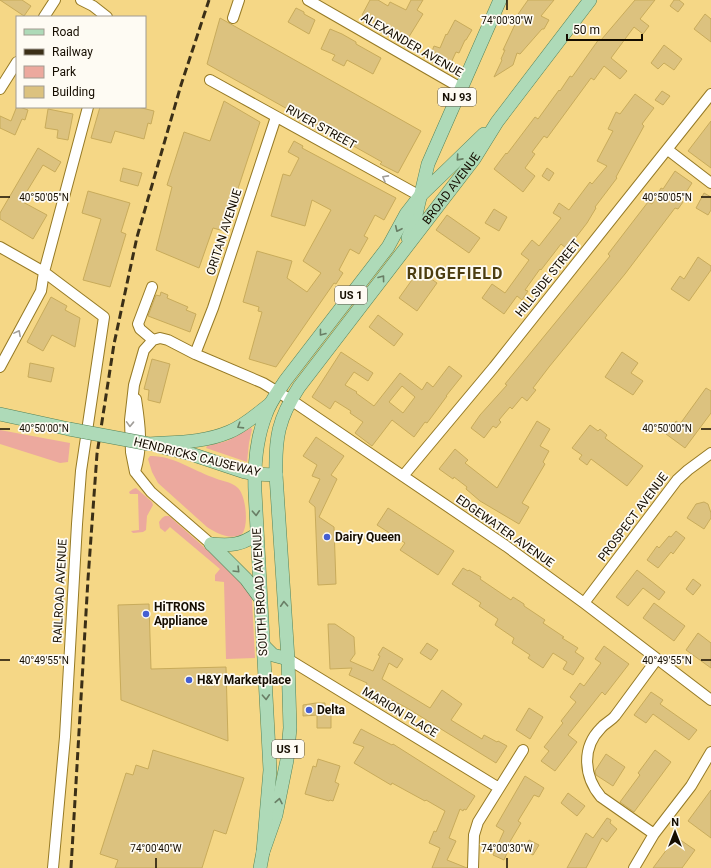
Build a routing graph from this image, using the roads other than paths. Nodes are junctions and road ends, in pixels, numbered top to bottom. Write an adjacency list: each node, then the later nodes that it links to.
1 (55, 0): 7 (street)
2 (81, 0): 8 (street)
3 (239, 0): 9 (street)
4 (308, 0): 12 (street, ALEXANDER AVENUE)
5 (500, 0): 12 (main road, NJ 93)
6 (590, 0): 17 (main road, BROAD AVENUE / US 1)
7 (45, 16)
8 (106, 16)
9 (234, 18)
10 (16, 64): 13 (street)
11 (210, 80): 16 (street, RIVER STREET)
12 (461, 88): 20 (main road, NJ 93)
13 (0, 90)
14 (711, 94): 18 (street, HILLSIDE STREET)
15 (88, 108): 23 (street)
16 (276, 117): 20 (street, RIVER STREET, one-way to 16); 26 (street, ORITAN AVENUE)
17 (497, 122): 20 (main road, BROAD AVENUE / US 1, one-way to 20); 22 (main road, BROAD AVENUE / US 1)
18 (668, 150): 19 (street); 35 (street, HILLSIDE STREET)
19 (711, 183)
20 (420, 196): 22 (main road); 28 (main road, SOUTH BROAD AVENUE / US 1, one-way to 28)
21 (0, 247): 23 (street)
22 (402, 252): 29 (main road, SOUTH BROAD AVENUE / US 1, one-way to 22)
23 (44, 272): 27 (street, one-way to 23); 49 (street, RAILROAD AVENUE)
24 (152, 287): 25 (street)
25 (153, 340): 26 (street, EDGEWATER AVENUE); 37 (street)
26 (195, 354): 28 (street, EDGEWATER AVENUE)
27 (0, 367)
28 (274, 398): 29 (street, EDGEWATER AVENUE); 31 (main road, one-way to 31); 33 (main road, SOUTH BROAD AVENUE / US 1)
29 (291, 400): 34 (main road, SOUTH BROAD AVENUE / US 1); 35 (street, EDGEWATER AVENUE)
30 (0, 414): 31 (main road, HENDRICKS CAUSEWAY, bridge)
31 (149, 444): 33 (main road, HENDRICKS CAUSEWAY)
32 (711, 453): 39 (street, PROSPECT AVENUE)
33 (254, 474): 34 (main road, HENDRICKS CAUSEWAY); 36 (main road, SOUTH BROAD AVENUE / US 1, one-way to 36)
34 (276, 475): 41 (main road, SOUTH BROAD AVENUE / US 1, one-way to 34)
35 (403, 476): 39 (street, EDGEWATER AVENUE)
36 (257, 534): 37 (main road); 38 (main road, SOUTH BROAD AVENUE / US 1)
37 (211, 544): 38 (main road, one-way to 38)
38 (260, 598): 40 (main road, SOUTH BROAD AVENUE / US 1)
39 (584, 603): 42 (street, EDGEWATER AVENUE)
40 (263, 644): 41 (main road); 48 (main road, SOUTH BROAD AVENUE / US 1, one-way to 48)
41 (288, 659): 46 (street, MARION PLACE); 48 (main road, SOUTH BROAD AVENUE / US 1, one-way to 41)
42 (657, 659): 43 (street, EDGEWATER AVENUE); 47 (street)
43 (711, 700)
44 (523, 750): 46 (street)
45 (711, 752): 47 (street)
46 (499, 788): 51 (street)
47 (654, 834): 52 (street)
48 (263, 852): 50 (main road, US 1)
49 (53, 868)
50 (260, 868)
51 (472, 868)
52 (634, 868)

